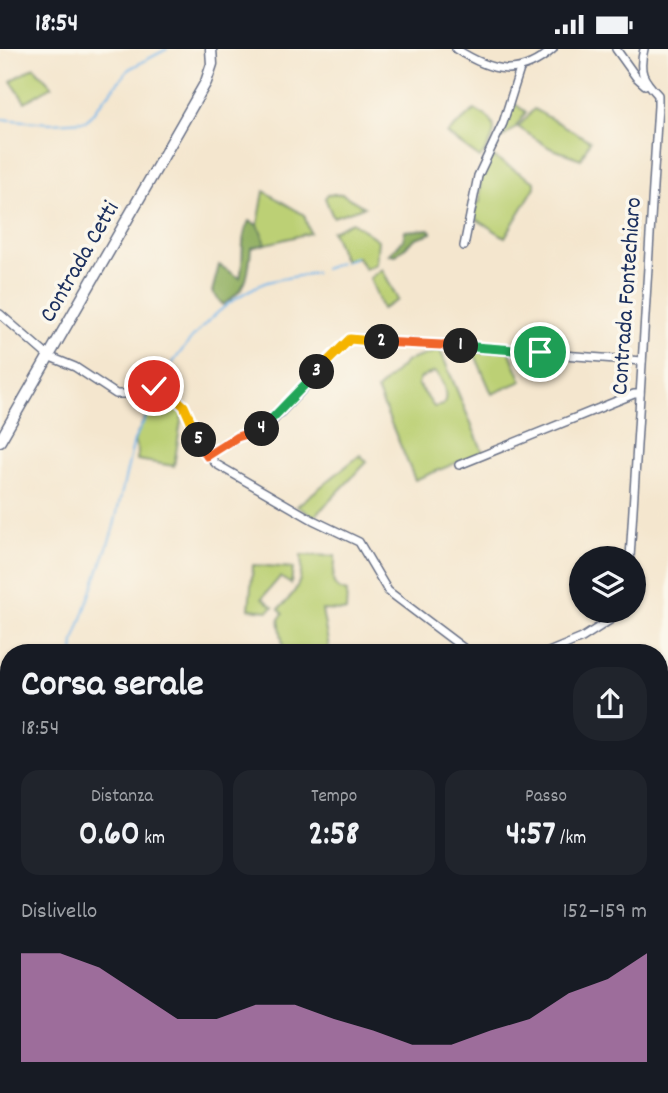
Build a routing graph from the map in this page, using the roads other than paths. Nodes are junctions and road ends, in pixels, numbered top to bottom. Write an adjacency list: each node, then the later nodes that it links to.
1 (211, 49): 12 (main road, Contrada Cetti)
2 (456, 49): 6 (street)
3 (553, 49): 6 (street)
4 (616, 49): 7 (street)
5 (644, 49): 7 (street)
6 (520, 69): 10 (street)
7 (646, 85): 8 (street)
8 (658, 96): 9 (street); 13 (street, Contrada Fontechiaro)
9 (668, 96)
10 (464, 246)
11 (0, 314): 12 (street, Contrada Cetti)
12 (48, 356): 15 (main road, Contrada Cetti); 16 (street)
13 (642, 361): 14 (street, Contrada Fontechiaro); 16 (street)
14 (640, 394): 17 (street); 18 (street, Contrada Fontechiaro)
15 (0, 441)
16 (207, 456): 20 (street)
17 (459, 465)
18 (631, 546)
19 (605, 623): 21 (street)
20 (458, 644)
21 (567, 644)

